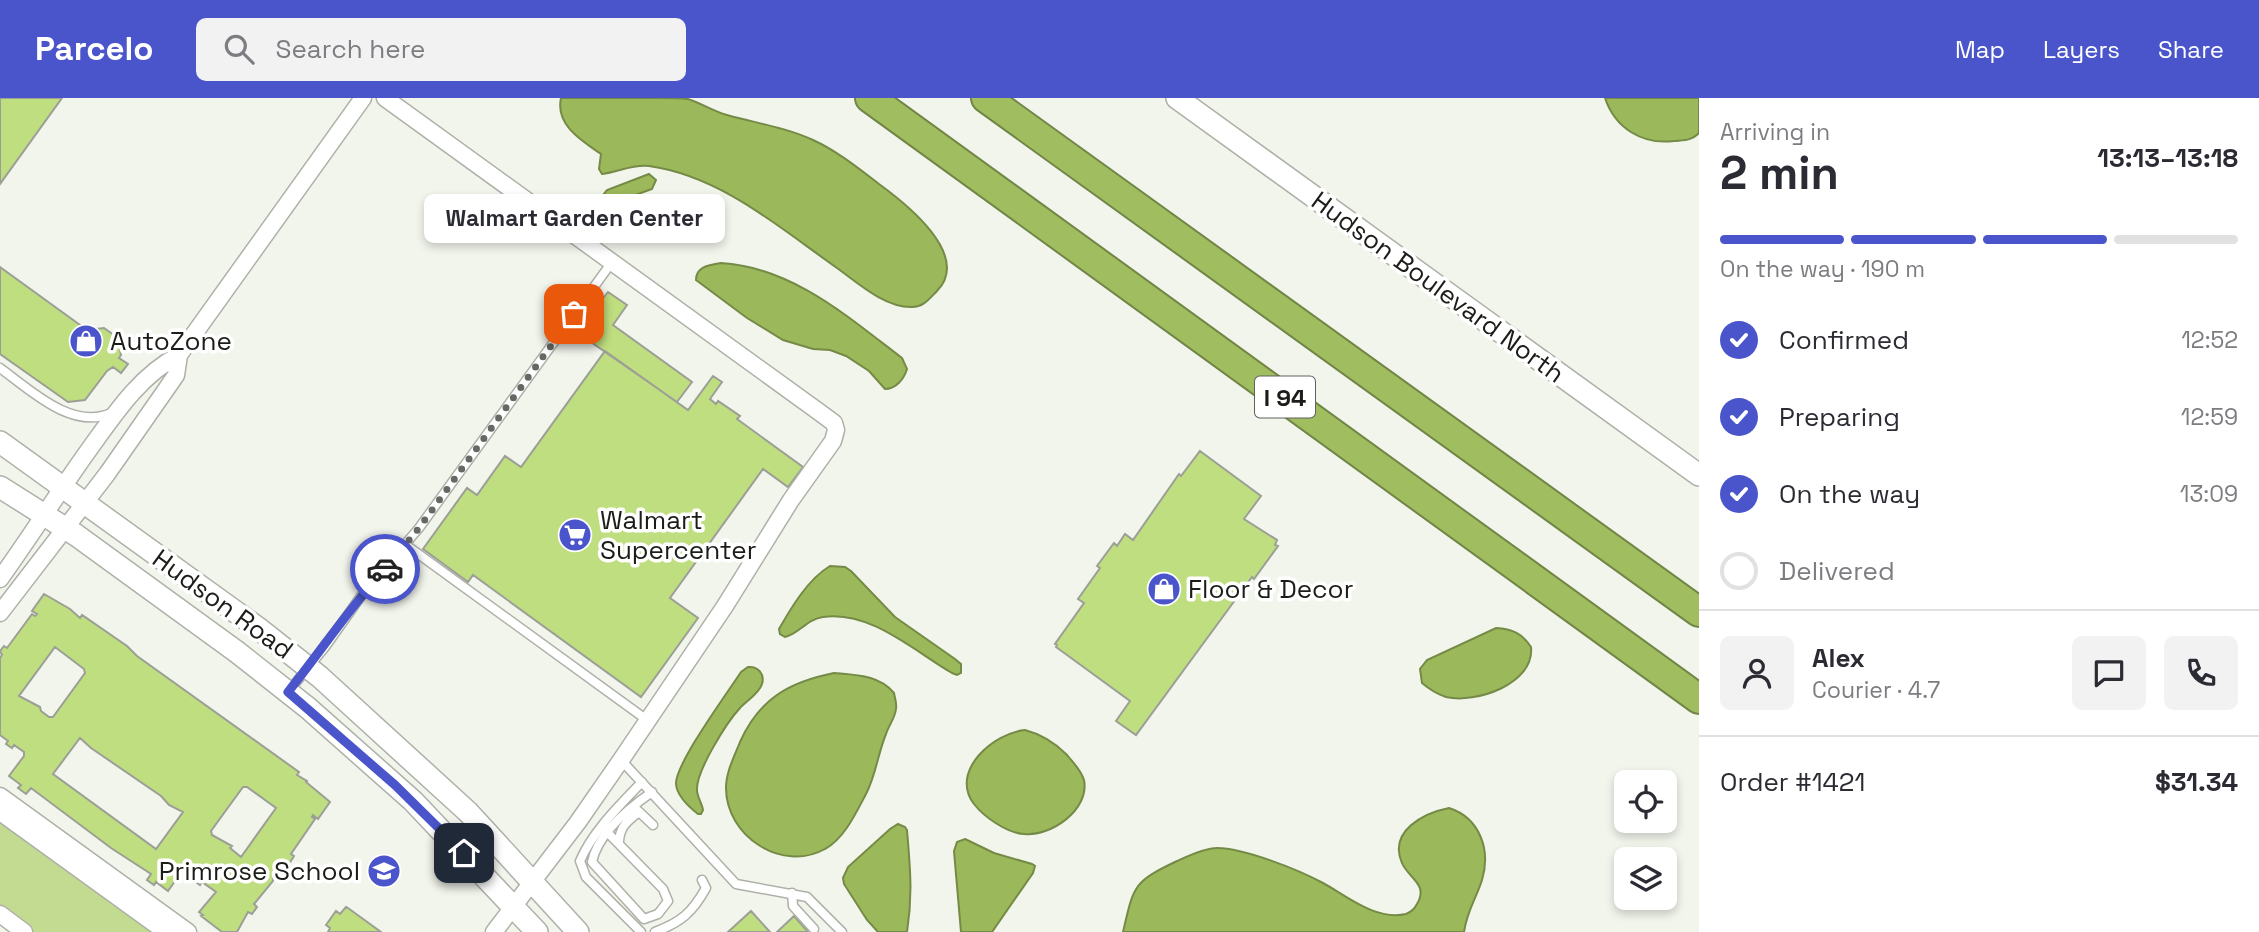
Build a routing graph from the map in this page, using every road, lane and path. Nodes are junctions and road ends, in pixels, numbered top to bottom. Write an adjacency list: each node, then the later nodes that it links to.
1 (363, 98): 9 (street)
2 (385, 98): 8 (street)
3 (870, 98): 25 (highway, I 94)
4 (986, 98): 7 (highway, I 94)
5 (1020, 98): 7 (highway)
6 (1177, 98): 13 (street, Hudson Boulevard North)
7 (1176, 235): 21 (highway, I 94)
8 (612, 262): 19 (lane); 26 (street)
9 (179, 355): 11 (street); 16 (street)
10 (0, 368): 11 (lane)
11 (122, 405): 15 (street)
12 (0, 442): 15 (street, Hudson Road)
13 (1699, 475)
14 (0, 487): 17 (street, Hudson Road)
15 (63, 488): 16 (street, Hudson Road); 17 (street)
16 (85, 503): 18 (street); 23 (street, Hudson Road)
17 (44, 516): 18 (street, Hudson Road); 20 (street)
18 (65, 529): 22 (street); 24 (street, Hudson Road)
19 (406, 545): 23 (lane); 26 (lane)
20 (0, 579)
21 (1699, 612)
22 (0, 613)
23 (309, 667): 24 (lane); 38 (street, Hudson Road)
24 (288, 692): 40 (street, Hudson Road)
25 (1699, 699)
26 (647, 720): 27 (street)
27 (621, 760): 28 (lane); 38 (street)
28 (642, 782): 29 (lane); 33 (lane)
29 (652, 792): 31 (lane); 39 (lane)
30 (0, 796): 45 (street)
31 (636, 809): 34 (lane); 35 (lane); 36 (lane)
32 (0, 812): 44 (street)
33 (605, 822): 35 (lane); 49 (lane)
34 (653, 825)
35 (608, 832): 36 (lane); 36 (lane)
36 (619, 841)
37 (702, 880): 50 (lane)
38 (532, 881): 40 (street); 48 (street, Hudson Road)
39 (792, 893): 42 (lane); 51 (lane)
40 (513, 906): 46 (street); 47 (street, Hudson Road)
41 (0, 914): 43 (street)
42 (814, 929)
43 (24, 932)
44 (166, 932)
45 (188, 932)
46 (494, 932)
47 (537, 932)
48 (578, 932)
49 (641, 932)
50 (655, 932)
51 (842, 932)

